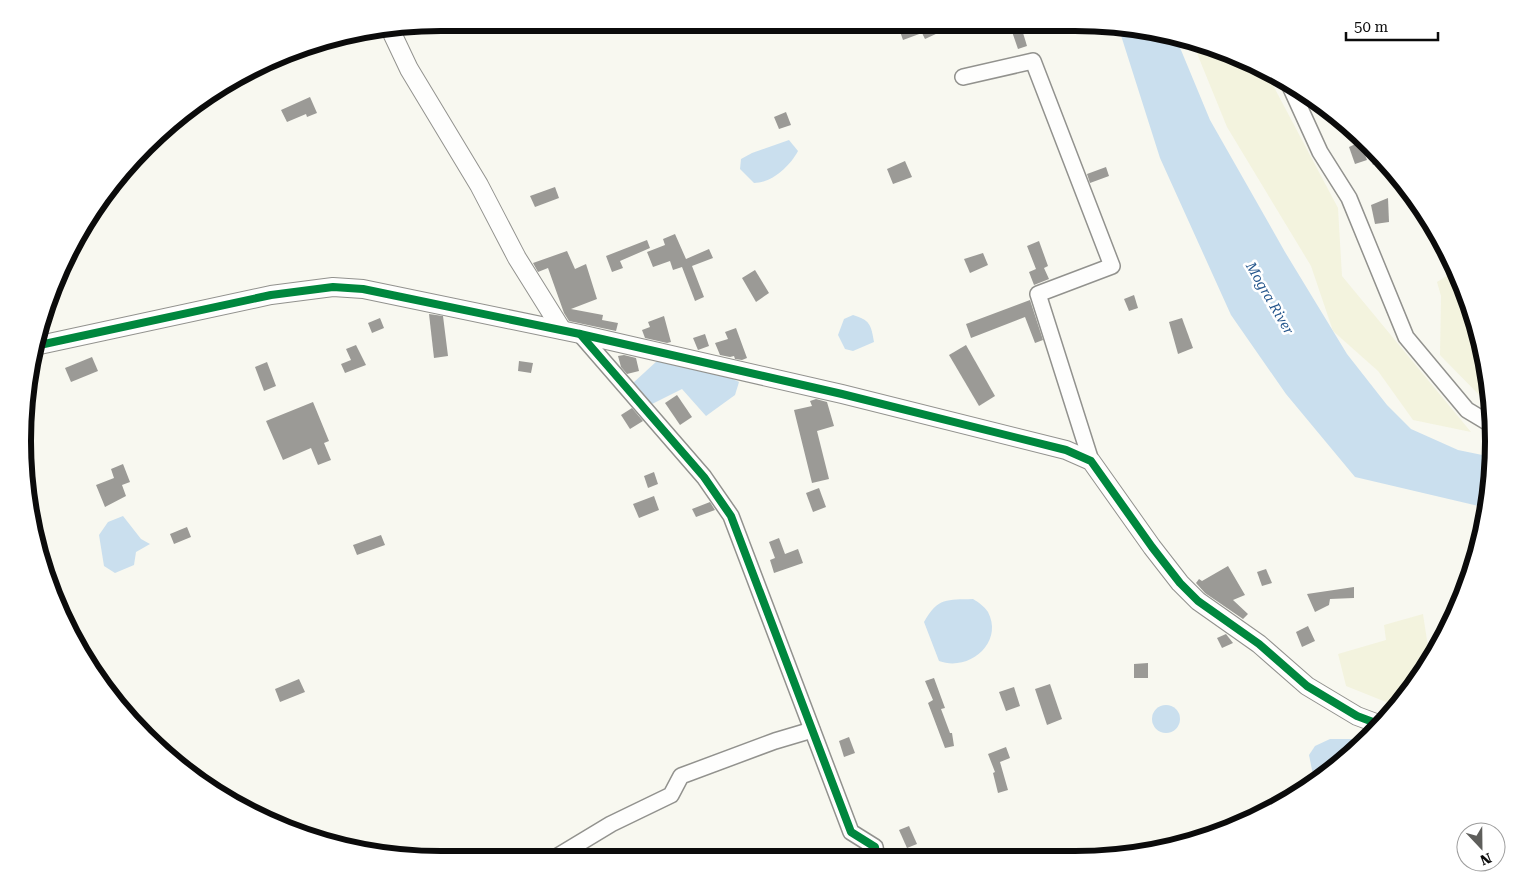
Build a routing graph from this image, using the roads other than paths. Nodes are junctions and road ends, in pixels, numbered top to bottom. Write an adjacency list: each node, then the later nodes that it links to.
1 (393, 34): 4 (street)
2 (963, 77): 8 (street)
3 (1294, 94): 7 (street)
4 (562, 330): 5 (street); 6 (street)
5 (580, 334): 8 (street); 10 (street)
6 (43, 344)
7 (1484, 420)
8 (1091, 461): 9 (street)
9 (1373, 722)
10 (812, 730): 11 (street); 12 (street)
11 (566, 851)
12 (876, 851)

